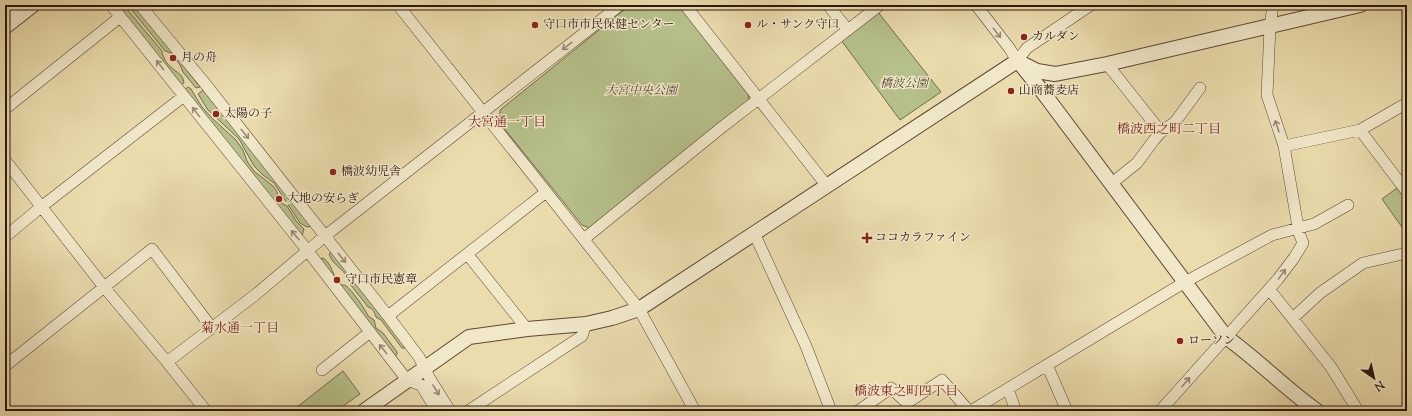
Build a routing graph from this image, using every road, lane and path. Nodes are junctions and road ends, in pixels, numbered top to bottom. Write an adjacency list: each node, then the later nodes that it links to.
1 (13, 5): 15 (street)
2 (33, 5): 17 (street)
3 (111, 5): 16 (street)
4 (140, 5): 40 (street, one-way to 40)
5 (398, 5): 27 (street)
6 (620, 5): 27 (street, one-way to 27)
7 (685, 5): 24 (street)
8 (828, 5): 19 (street)
9 (880, 5): 19 (street)
10 (976, 5): 20 (street, one-way to 20)
11 (1091, 5): 20 (street)
12 (1273, 5): 18 (street)
13 (1360, 5): 14 (street)
14 (1324, 9): 18 (street)
15 (5, 11)
16 (120, 17): 23 (street, one-way to 16); 26 (street)
17 (5, 27)
18 (1270, 27): 21 (street); 30 (street, one-way to 18)
19 (848, 30): 24 (street)
20 (1017, 61): 21 (street); 32 (street); 33 (street)
21 (1107, 64): 29 (street)
22 (1200, 88): 29 (street)
23 (184, 96): 37 (street); 43 (street, one-way to 23)
24 (758, 99): 33 (street); 42 (street)
25 (1407, 103): 28 (street)
26 (5, 109)
27 (483, 112): 34 (street); 40 (street)
28 (1360, 130): 30 (street); 35 (street)
29 (1161, 132): 32 (street)
30 (1284, 146): 38 (street)
31 (5, 160): 37 (street)
32 (1112, 184): 46 (street)
33 (827, 186): 39 (street)
34 (546, 192): 42 (street); 45 (street)
35 (1407, 192)
36 (1348, 205): 38 (street)
37 (41, 207): 41 (street); 47 (street)
38 (1299, 228): 46 (street); 48 (street, one-way to 38)
39 (754, 233): 49 (street); 70 (street)
40 (325, 236): 43 (street); 50 (street, one-way to 50)
41 (5, 237)
42 (584, 239): 49 (street)
43 (307, 250): 53 (street); 55 (street)
44 (1407, 253): 51 (street)
45 (468, 254): 50 (street); 54 (street)
46 (1185, 282): 56 (street); 58 (street)
47 (104, 287): 53 (street); 57 (street); 59 (street)
48 (1269, 289): 51 (street); 56 (street)
49 (639, 309): 52 (street); 69 (street)
50 (388, 316): 60 (street)
51 (1293, 318): 77 (street)
52 (586, 324): 54 (street); 68 (street)
53 (212, 328): 57 (street)
54 (527, 329): 60 (street)
55 (370, 332): 61 (street); 62 (street, one-way to 55)
56 (1226, 337): 75 (street, one-way to 56); 76 (street)
57 (167, 362): 64 (street)
58 (1047, 365): 63 (street); 74 (street)
59 (5, 366)
60 (424, 367): 62 (street); 67 (street, one-way to 67)
61 (322, 370)
62 (407, 380): 65 (street); 66 (street)
63 (1008, 389): 72 (street); 73 (street)
64 (206, 411)
65 (364, 411)
66 (437, 411)
67 (450, 411)
68 (468, 411)
69 (695, 411)
70 (831, 411)
71 (858, 411): 72 (street)
72 (970, 411)
73 (1016, 411)
74 (1067, 411)
75 (1160, 411)
76 (1317, 411)
77 (1358, 411)

